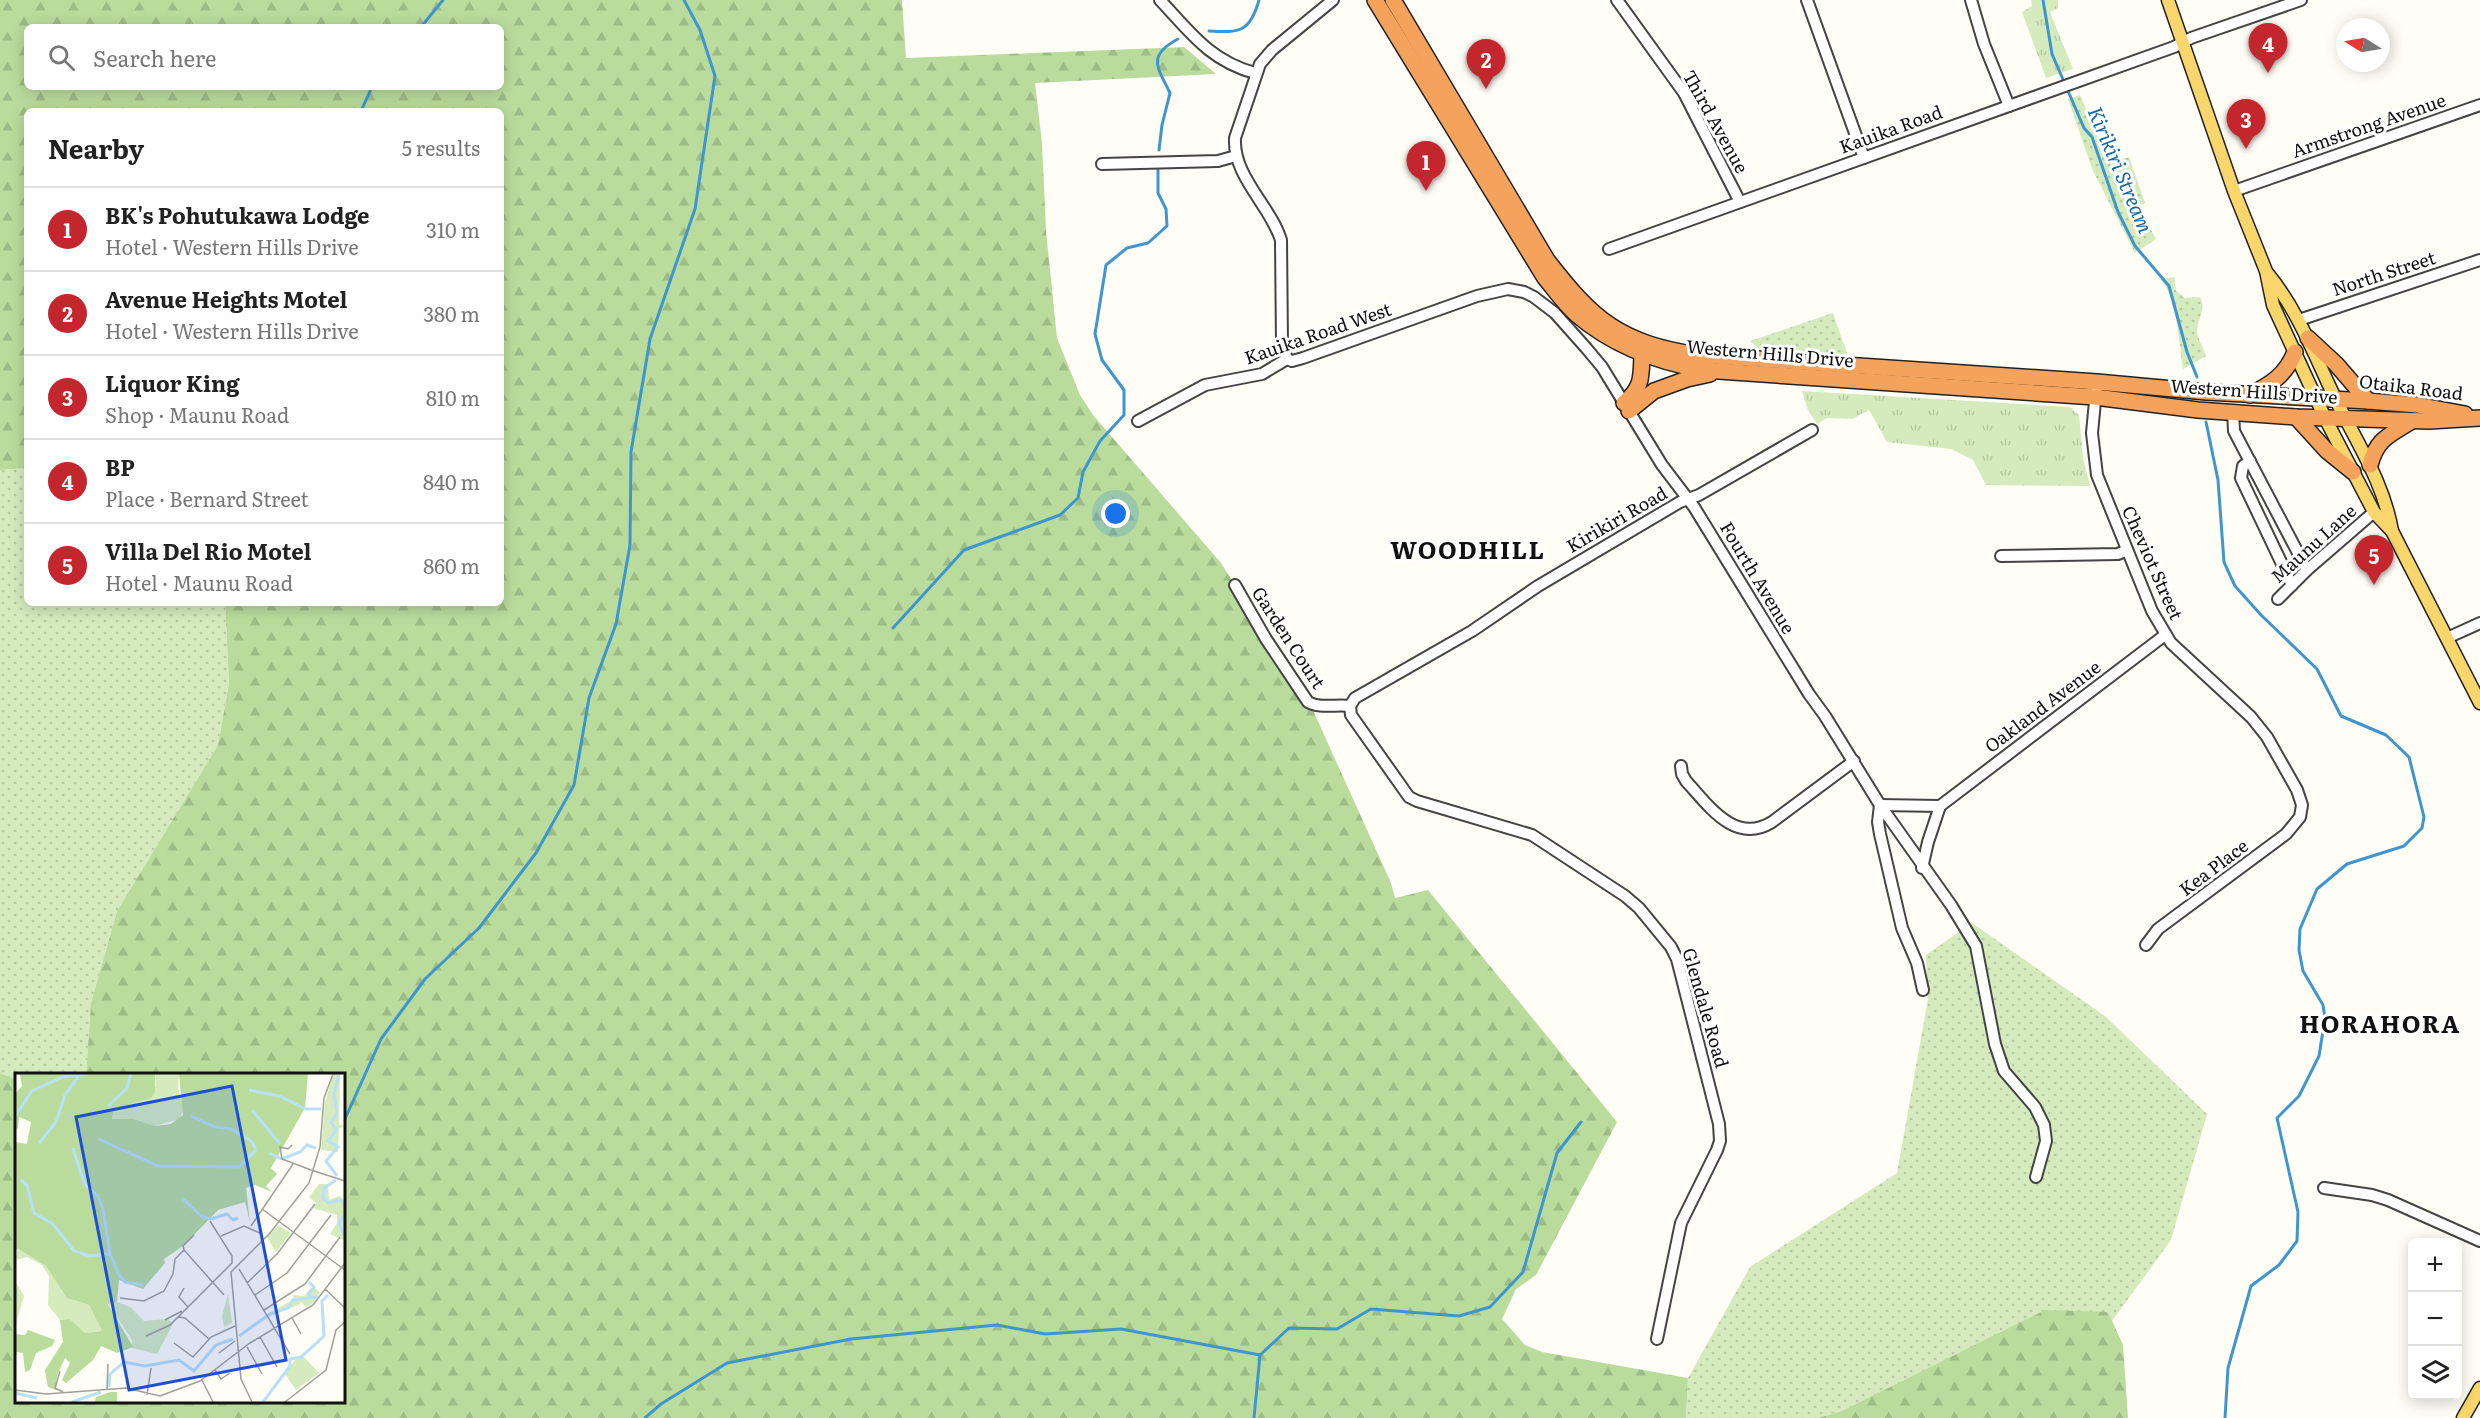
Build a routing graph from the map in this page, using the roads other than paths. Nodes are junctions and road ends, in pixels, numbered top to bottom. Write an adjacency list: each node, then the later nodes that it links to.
1 (1160, 0): 11 (street)
2 (1333, 0): 11 (street)
3 (1375, 0): 26 (highway, Western Hills Drive)
4 (1393, 0): 29 (highway, Western Hills Drive)
5 (1617, 0): 18 (street, Third Avenue)
6 (1807, 0): 15 (street)
7 (1971, 0): 13 (street)
8 (2168, 0): 10 (main road)
9 (2301, 0): 10 (street, Kauika Road)
10 (2183, 42): 13 (street, Kauika Road); 17 (main road)
11 (1255, 73): 14 (street)
12 (2480, 105): 17 (street, Armstrong Avenue)
13 (2009, 106): 15 (street, Kauika Road)
14 (1236, 156): 16 (street); 27 (street)
15 (1864, 158): 18 (street, Kauika Road)
16 (1102, 164)
17 (2234, 191): 21 (main road)
18 (1740, 202): 19 (street, Kauika Road)
19 (1609, 249)
20 (2480, 260): 23 (street, North Street)
21 (2266, 271): 23 (main road); 25 (main road)
22 (1514, 289): 27 (street, Kauika Road West); 35 (street, Fourth Avenue)
23 (2299, 320): 24 (main road)
24 (2308, 338): 33 (main road); 34 (highway)
25 (2295, 352): 31 (highway); 32 (main road)
26 (1642, 354): 28 (highway, Western Hills Drive); 35 (highway)
27 (1287, 359): 41 (street, Kauika Road West)
28 (1719, 371): 29 (highway, Western Hills Drive); 35 (highway)
29 (1948, 380): 30 (highway, Western Hills Drive)
30 (2096, 390): 31 (highway, Western Hills Drive); 36 (highway, Western Hills Drive); 50 (street, Cheviot Street)
31 (2250, 395): 32 (highway, Western Hills Drive)
32 (2316, 399): 33 (highway, Western Hills Drive); 38 (main road)
33 (2336, 399): 34 (highway, Otaika Road); 39 (main road)
34 (2367, 401): 40 (highway, Otaika Road)
35 (1627, 407): 47 (street, Fourth Avenue)
36 (2233, 412): 37 (highway, Western Hills Drive); 44 (street)
37 (2296, 417): 38 (highway, Western Hills Drive); 46 (highway)
38 (2325, 417): 39 (highway, Western Hills Drive); 46 (main road)
39 (2345, 418): 42 (highway, Otaika Road); 45 (main road)
40 (2480, 418): 42 (highway, Otaika Road)
41 (1138, 421)
42 (2412, 421): 45 (highway)
43 (1812, 429): 47 (street, Kirikiri Road)
44 (2250, 461): 52 (street); 54 (street)
45 (2370, 465): 49 (main road)
46 (2353, 472): 48 (main road)
47 (1687, 499): 60 (street, Kirikiri Road); 61 (street, Fourth Avenue)
48 (2374, 513): 49 (main road); 52 (street, Maunu Lane)
49 (2392, 531): 58 (main road)
50 (2127, 550): 51 (street); 57 (street, Cheviot Street)
51 (2001, 556)
52 (2307, 570): 54 (street, Maunu Lane)
53 (1235, 585): 60 (street, Garden Court)
54 (2292, 585): 55 (street, Maunu Lane)
55 (2278, 599)
56 (2480, 623): 58 (street)
57 (2165, 635): 64 (street, Oakland Avenue); 65 (street, Cheviot Street)
58 (2447, 638): 59 (main road)
59 (2480, 703)
60 (1350, 706): 72 (street, Glendale Road)
61 (1854, 761): 62 (street); 63 (street, Fourth Avenue)
62 (1681, 766)
63 (1880, 805): 64 (street); 66 (street, Fourth Avenue); 68 (street)
64 (1940, 806): 66 (street)
65 (2300, 817): 67 (street, Kea Place)
66 (1922, 868): 69 (street, Fourth Avenue)
67 (2146, 945)
68 (1923, 990)
69 (2036, 1176)
70 (2324, 1188): 71 (street)
71 (2480, 1241)
72 (1657, 1339)
73 (2480, 1388): 74 (main road)
74 (2463, 1418)

